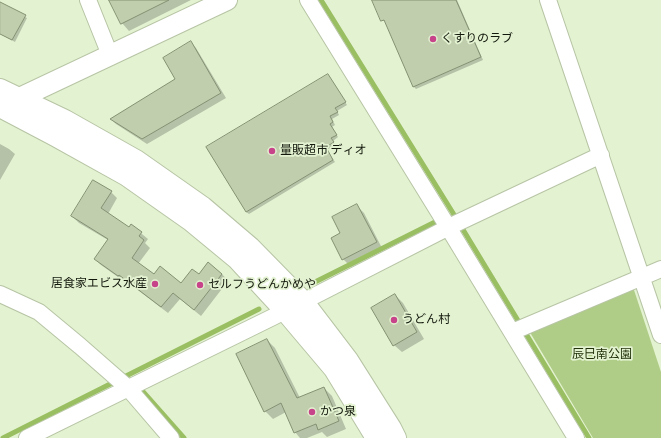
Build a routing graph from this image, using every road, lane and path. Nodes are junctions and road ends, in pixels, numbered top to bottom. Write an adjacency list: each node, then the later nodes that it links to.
1 (88, 0): 5 (street)
2 (227, 0): 5 (street)
3 (308, 0): 10 (street)
4 (548, 0): 9 (street)
5 (110, 55): 7 (street)
6 (0, 89): 7 (street)
7 (20, 99): 8 (street); 14 (street)
8 (0, 107): 15 (street)
9 (600, 156): 10 (street); 12 (street)
10 (450, 222): 14 (street); 16 (street)
11 (661, 269): 12 (street)
12 (641, 277): 16 (street); 17 (street)
13 (0, 294): 18 (street)
14 (303, 301): 15 (street); 22 (street)
15 (285, 311): 18 (street); 21 (street)
16 (519, 329): 23 (street)
17 (661, 335)
18 (128, 383): 19 (street); 20 (street)
19 (27, 438)
20 (171, 438)
21 (376, 438)
22 (396, 438)
23 (576, 438)

